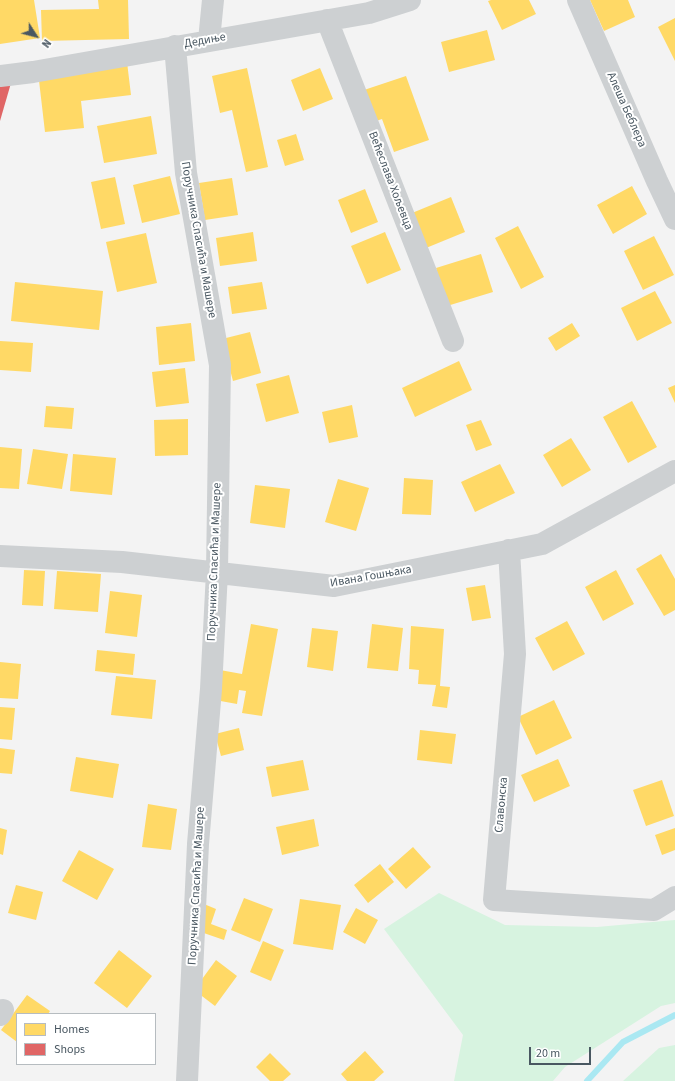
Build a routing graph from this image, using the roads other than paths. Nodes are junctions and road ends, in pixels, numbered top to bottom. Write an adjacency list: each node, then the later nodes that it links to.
1 (213, 0): 5 (street)
2 (578, 0): 8 (street, Алеша Беблера)
3 (404, 1): 4 (street, Дедиње)
4 (327, 20): 5 (street, Дедиње); 9 (street, Већеслава Хољевца)
5 (209, 40): 6 (street, Дедиње)
6 (175, 46): 7 (street, Дедиње); 13 (street, Поручника Спасића и Машере)
7 (0, 76)
8 (675, 219)
9 (453, 341)
10 (675, 471): 11 (street, Ивана Гошњака)
11 (509, 550): 13 (street, Ивана Гошњака); 14 (street, Славонска)
12 (0, 556): 13 (street, Ивана Гошњака)
13 (216, 572): 15 (street, Поручника Спасића и Машере)
14 (675, 897)
15 (186, 1081)

